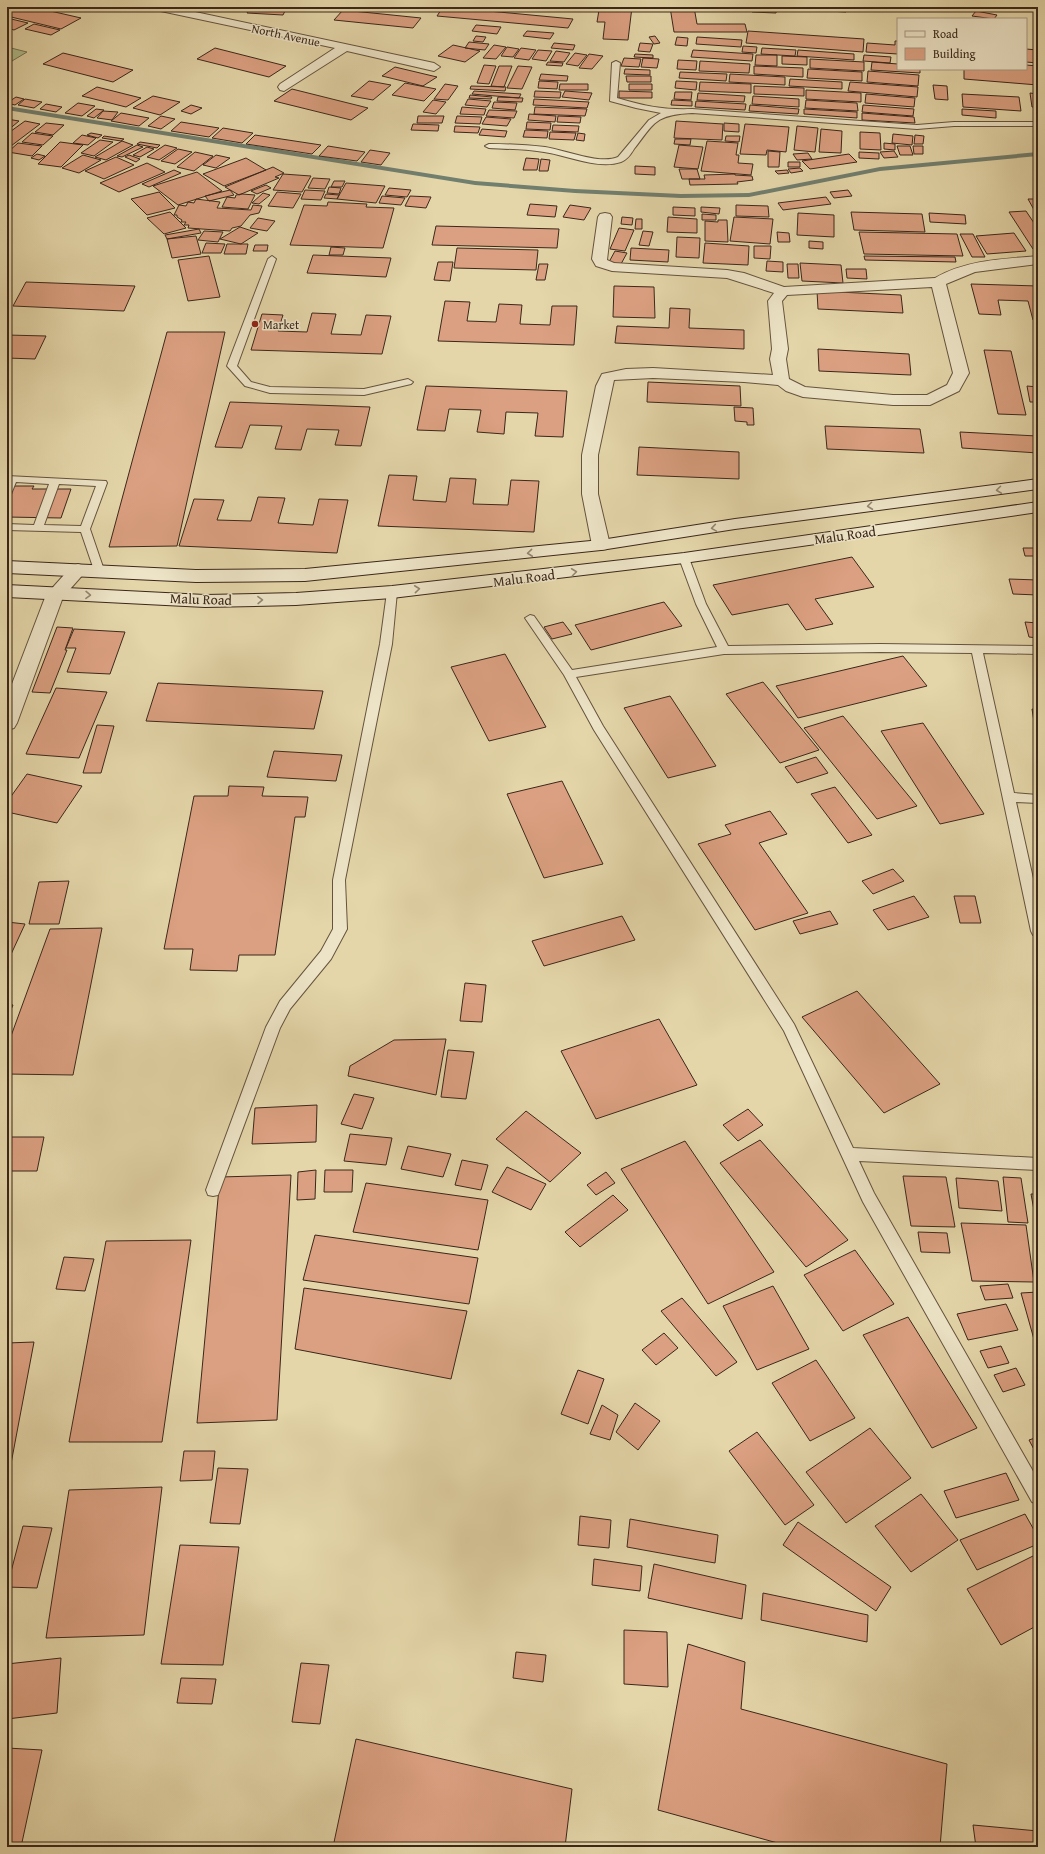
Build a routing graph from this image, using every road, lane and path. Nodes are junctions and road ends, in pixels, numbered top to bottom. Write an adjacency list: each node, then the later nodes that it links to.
1 (156, 7): 2 (street, North Avenue)
2 (345, 47): 4 (street); 5 (street, North Avenue)
3 (616, 63): 6 (lane)
4 (434, 67)
5 (284, 87)
6 (669, 112): 7 (lane); 8 (lane)
7 (1038, 124)
8 (490, 146)
9 (605, 217): 13 (street)
10 (272, 259): 15 (lane)
11 (1038, 260): 12 (street)
12 (938, 282): 13 (street); 14 (street)
13 (783, 291): 14 (street)
14 (782, 381): 25 (street)
15 (408, 382)
16 (10, 480): 17 (lane); 19 (lane)
17 (55, 481): 23 (lane); 24 (lane)
18 (1038, 484): 21 (street, Malu Road, one-way to 21)
19 (7, 492)
20 (1038, 507): 26 (street, Malu Road)
21 (735, 524): 25 (street, Malu Road, one-way to 25); 26 (street)
22 (7, 527): 23 (lane)
23 (38, 528): 24 (lane)
24 (85, 529): 30 (lane)
25 (601, 545): 30 (street, Malu Road, one-way to 30)
26 (751, 548): 27 (street, Malu Road)
27 (684, 558): 32 (street, Malu Road, one-way to 27); 36 (lane)
28 (7, 567): 29 (street, Malu Road)
29 (78, 570): 30 (street, Malu Road); 33 (street)
30 (99, 570)
31 (7, 592): 33 (street, Malu Road)
32 (392, 592): 33 (street, Malu Road, one-way to 32); 45 (lane)
33 (55, 594): 39 (street)
34 (530, 618): 38 (lane)
35 (976, 649): 36 (lane); 37 (lane); 40 (lane)
36 (724, 650): 38 (lane)
37 (1038, 650)
38 (569, 674): 43 (lane)
39 (7, 723)
40 (1009, 798): 41 (lane); 42 (lane)
41 (1038, 799)
42 (1038, 931)
43 (849, 1154): 44 (lane); 46 (lane)
44 (1038, 1164)
45 (213, 1190)
46 (1038, 1496)

